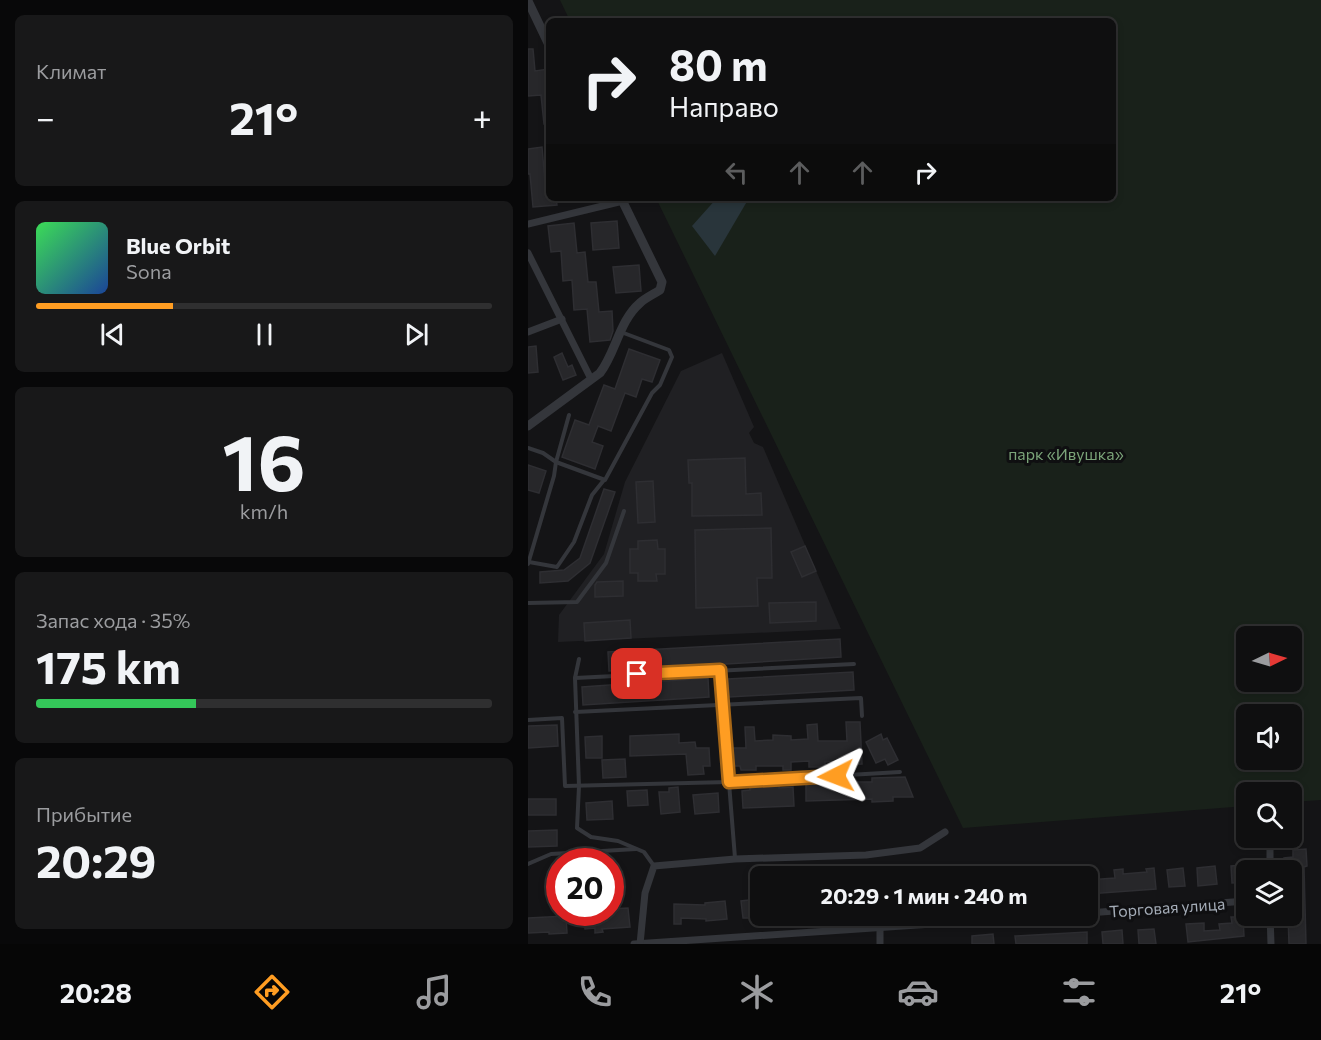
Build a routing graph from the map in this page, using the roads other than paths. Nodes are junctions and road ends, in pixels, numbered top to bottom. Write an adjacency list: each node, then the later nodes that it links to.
1 (528, 1): 2 (street)
2 (546, 39)
3 (618, 201): 5 (street)
4 (622, 201): 9 (street)
5 (528, 224)
6 (528, 253): 7 (street)
7 (562, 319): 8 (street); 10 (street)
8 (528, 332)
9 (621, 332): 10 (street); 15 (lane)
10 (591, 379): 12 (street)
11 (569, 415): 14 (lane)
12 (528, 426)
13 (528, 448): 14 (lane)
14 (556, 462): 15 (lane); 17 (lane)
15 (605, 480): 17 (lane)
16 (624, 511): 18 (lane)
17 (528, 563)
18 (528, 603)
19 (579, 659): 22 (lane)
20 (854, 664): 21 (lane)
21 (720, 670): 22 (lane); 23 (lane)
22 (575, 678): 24 (lane)
23 (723, 706): 24 (lane); 25 (lane); 28 (lane)
24 (575, 712): 29 (lane)
25 (862, 716)
26 (528, 720): 29 (lane)
27 (900, 772): 28 (lane)
28 (729, 782): 29 (lane); 32 (lane)
29 (579, 786): 31 (lane)
30 (945, 832): 32 (street)
31 (637, 849): 33 (lane); 34 (lane)
32 (735, 859): 34 (street)
33 (528, 864)
34 (654, 866): 41 (street)
35 (1236, 902): 36 (street, Торговая улица)
36 (1098, 912)
37 (908, 926): 39 (street)
38 (1270, 926): 43 (street)
39 (880, 928): 41 (street); 42 (street)
40 (634, 944): 41 (street)
41 (640, 944)
42 (880, 944)
43 (1271, 944)

